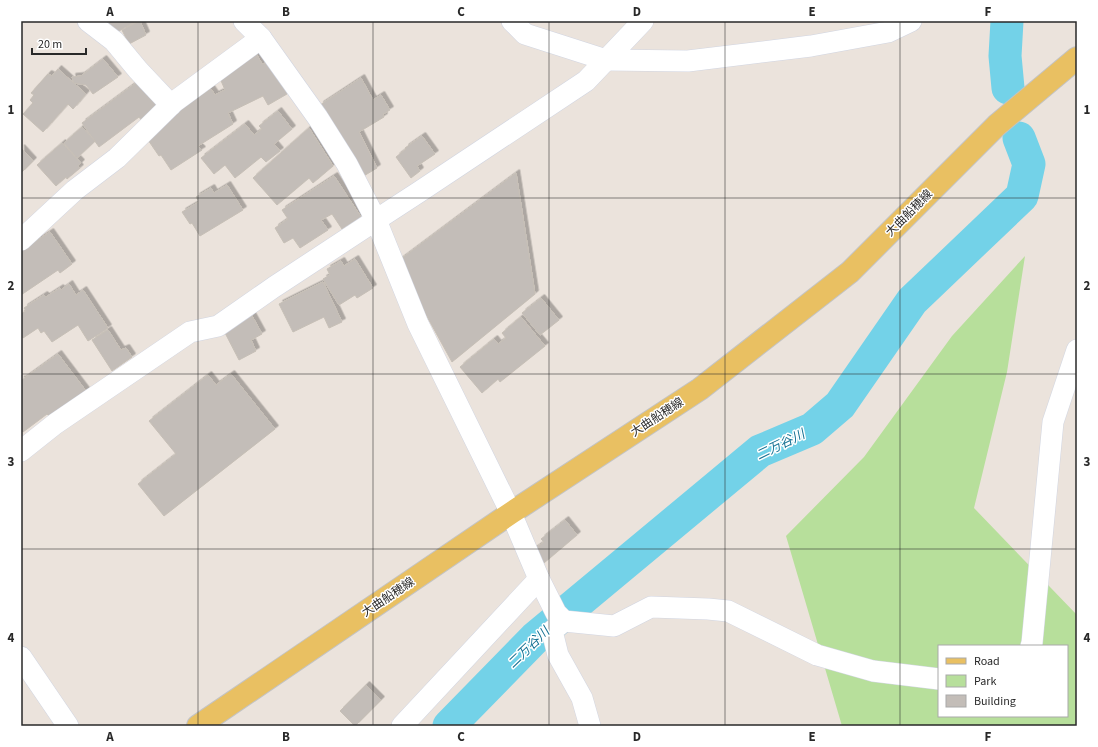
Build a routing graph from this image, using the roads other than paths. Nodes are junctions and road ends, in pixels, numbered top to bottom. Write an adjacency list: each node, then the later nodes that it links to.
1 (88, 21): 9 (street)
2 (244, 21): 6 (street)
3 (512, 21): 8 (street)
4 (643, 21): 8 (street)
5 (911, 21): 8 (street)
6 (261, 38): 9 (street); 10 (street)
7 (1077, 58): 14 (main road, 大曲船穂線)
8 (606, 60): 10 (street)
9 (171, 105): 11 (street)
10 (376, 220): 13 (street); 14 (street)
11 (21, 240)
12 (1077, 350): 17 (street)
13 (21, 451)
14 (511, 513): 15 (street); 21 (main road, 大曲船穂線)
15 (539, 579): 16 (street); 22 (street)
16 (564, 621): 19 (street); 23 (street)
17 (1031, 645)
18 (21, 657): 20 (street)
19 (938, 679)
20 (68, 726)
21 (198, 726)
22 (402, 726)
23 (590, 726)

